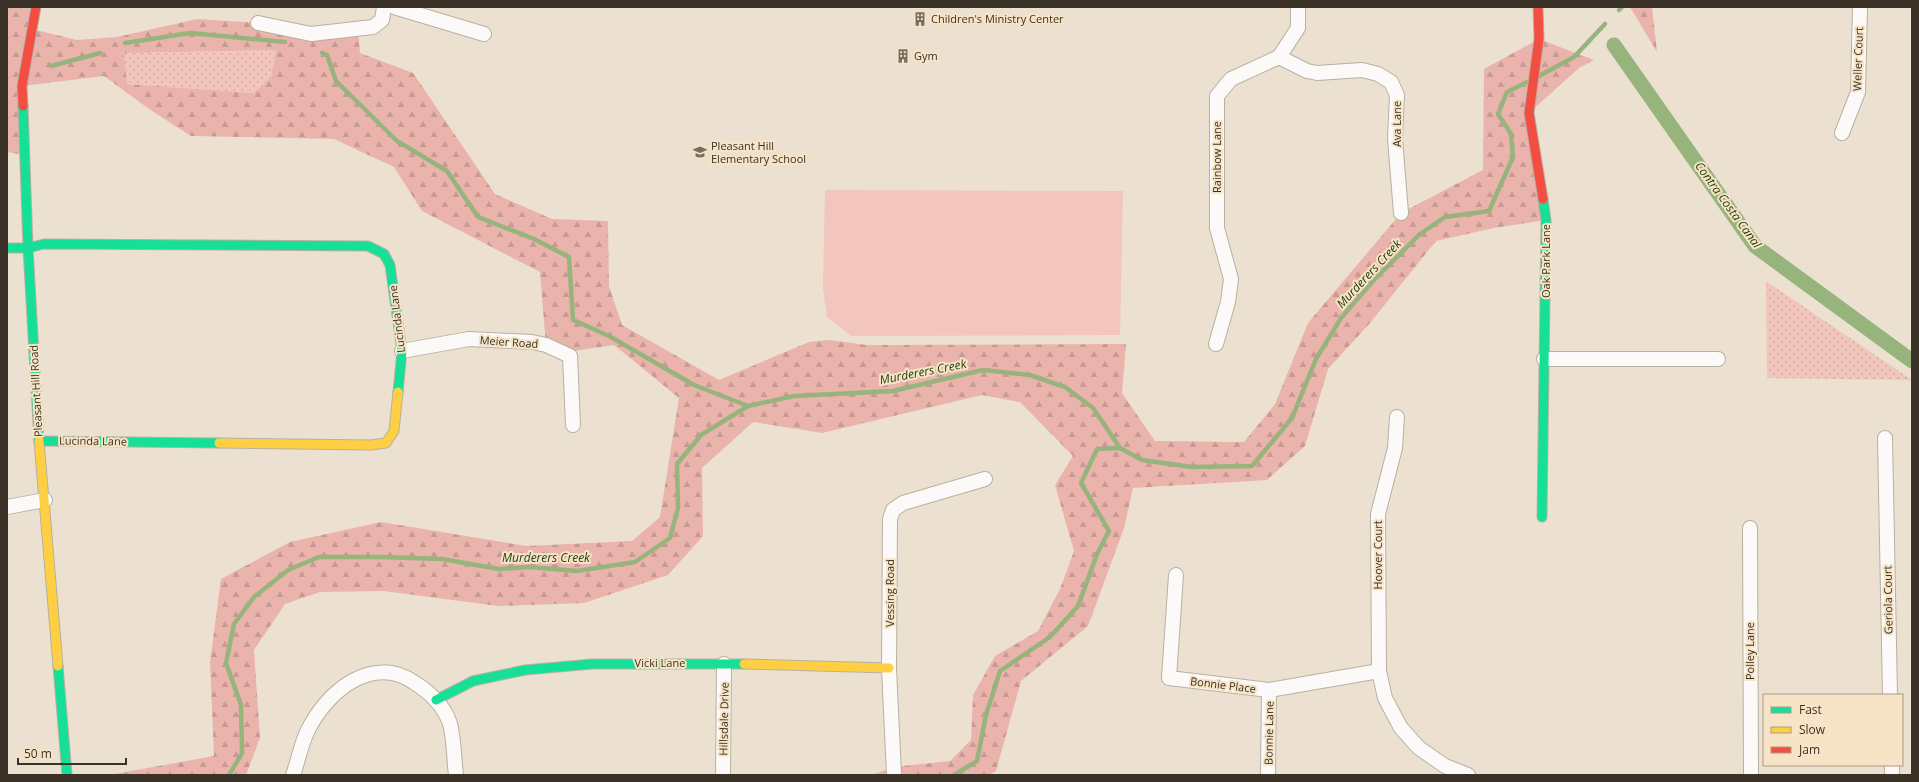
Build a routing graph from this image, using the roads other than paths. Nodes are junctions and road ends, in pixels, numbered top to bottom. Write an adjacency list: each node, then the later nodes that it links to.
1 (36, 7): 13 (street, Pleasant Hill Road)
2 (384, 7): 7 (street)
3 (394, 7): 8 (street)
4 (1298, 7): 9 (street)
5 (1538, 7): 16 (street, Oak Park Lane)
6 (1860, 7): 10 (street, Weller Court)
7 (258, 23)
8 (484, 34)
9 (1279, 57): 11 (street, Ava Lane); 14 (street, Rainbow Lane)
10 (1842, 133)
11 (1401, 213)
12 (7, 248): 13 (street, Lucinda Lane)
13 (28, 248): 15 (street, Lucinda Lane); 21 (street, Pleasant Hill Road)
14 (1216, 344)
15 (402, 351): 19 (street, Meier Road); 21 (street, Lucinda Lane)
16 (1544, 359): 17 (street); 25 (street, Oak Park Lane)
17 (1718, 359)
18 (1397, 417): 30 (street, Hoover Court)
19 (573, 425)
20 (1885, 438): 32 (street, Geriola Court)
21 (39, 441): 23 (street, Pleasant Hill Road)
22 (985, 479): 29 (street, Vessing Road)
23 (45, 500): 24 (street); 34 (street, Pleasant Hill Road)
24 (7, 508)
25 (1542, 517)
26 (1750, 528): 41 (street, Polley Lane)
27 (1176, 575): 31 (street, Bonnie Place)
28 (724, 664): 29 (street, Vicki Lane); 33 (street, Vicki Lane); 37 (street, Hillsdale Drive)
29 (889, 668): 38 (street, Vessing Road)
30 (1379, 671): 31 (street, Bonnie Place); 40 (street, Hoover Court)
31 (1269, 690): 39 (street, Bonnie Lane)
32 (1890, 694)
33 (436, 700): 35 (street); 36 (street)
34 (67, 775)
35 (293, 775)
36 (456, 775)
37 (723, 775)
38 (894, 775)
39 (1268, 775)
40 (1468, 775)
41 (1751, 775)

